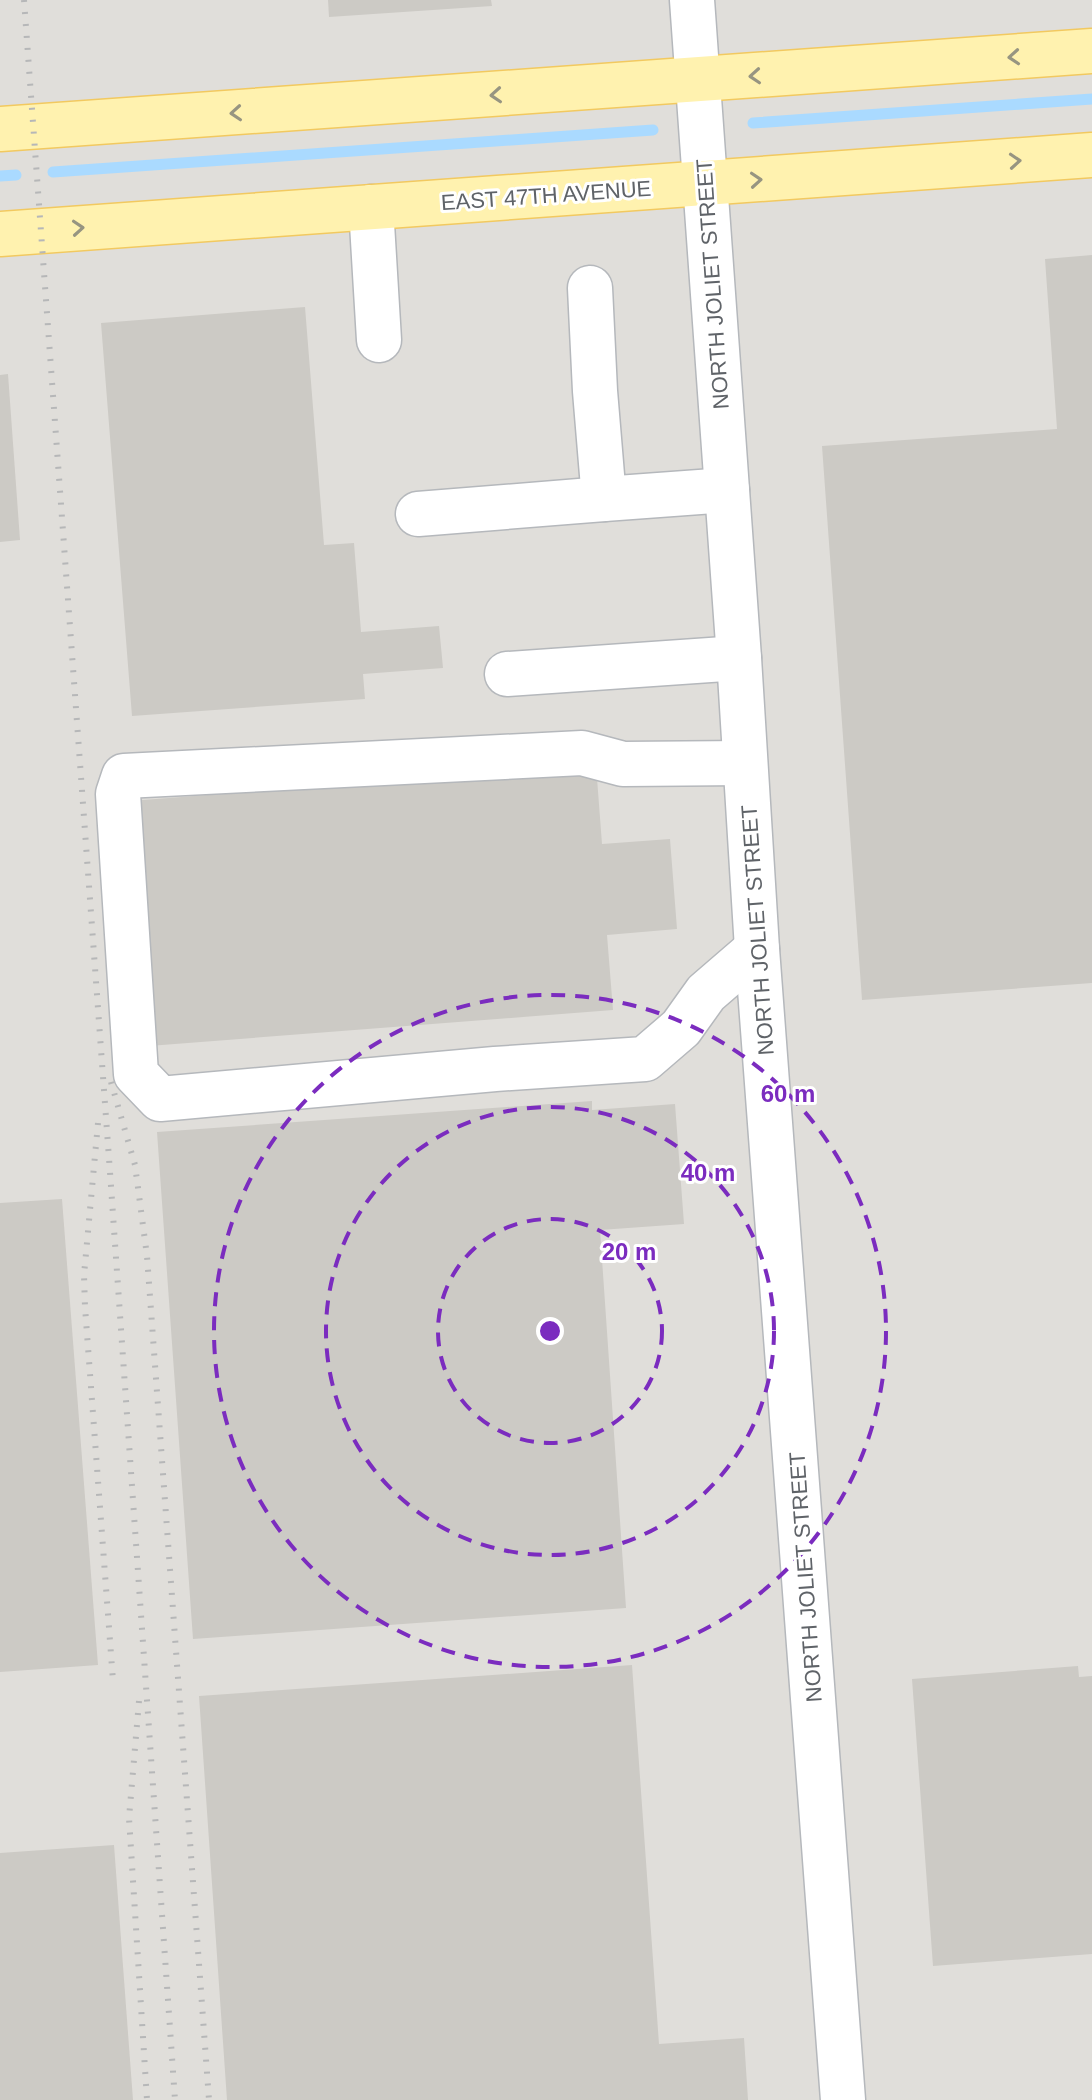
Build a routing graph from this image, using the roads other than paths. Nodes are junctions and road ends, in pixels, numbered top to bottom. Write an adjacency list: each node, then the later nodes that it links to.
1 (692, 0): 3 (street, NORTH JOLIET STREET)
2 (1092, 51): 3 (main road, one-way to 3)
3 (698, 80): 4 (main road, one-way to 4); 6 (street, NORTH JOLIET STREET)
4 (0, 129)
5 (1092, 155): 6 (main road, EAST 47TH AVENUE, one-way to 5)
6 (705, 184): 7 (main road, EAST 47TH AVENUE); 11 (street, NORTH JOLIET STREET)
7 (371, 207): 8 (main road, EAST 47TH AVENUE, one-way to 7); 10 (street)
8 (0, 234)
9 (590, 288): 12 (street)
10 (379, 340)
11 (727, 490): 12 (street); 14 (street, NORTH JOLIET STREET)
12 (604, 499): 13 (street)
13 (418, 514)
14 (739, 658): 15 (street); 16 (street, NORTH JOLIET STREET)
15 (507, 674)
16 (745, 763): 17 (street, NORTH JOLIET STREET); 17 (street)
17 (757, 949): 18 (street, NORTH JOLIET STREET)
18 (843, 2100)

